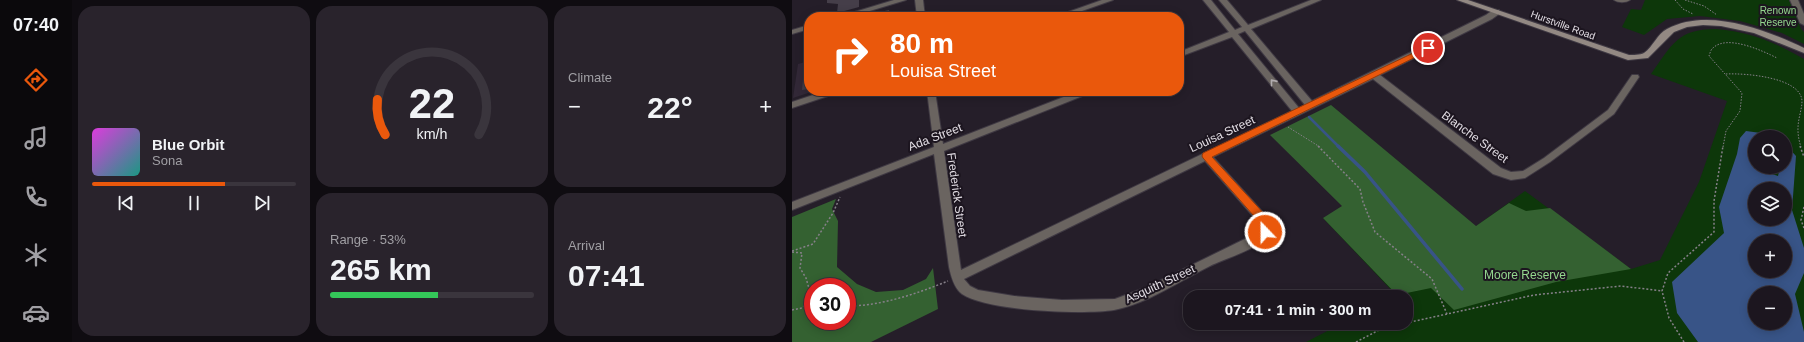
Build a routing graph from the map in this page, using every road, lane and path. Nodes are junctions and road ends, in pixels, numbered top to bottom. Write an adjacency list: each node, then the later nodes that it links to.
1 (902, 0): 13 (street)
2 (919, 0): 14 (street)
3 (1109, 0): 15 (street)
4 (1207, 0): 23 (street)
5 (1223, 0): 21 (street)
6 (1317, 0): 21 (street)
7 (1461, 0): 16 (main road, Hurstville Road)
8 (1618, 0): 9 (street)
9 (1626, 0)
10 (1675, 0): 17 (path)
11 (1685, 0): 18 (path)
12 (1794, 0): 19 (street)
13 (860, 12)
14 (920, 12)
15 (1073, 12)
16 (1496, 12): 24 (main road, Hurstville Road); 28 (street, Louisa Street)
17 (1693, 14)
18 (1718, 17)
19 (1804, 23)
20 (804, 28): 22 (street)
21 (1247, 28): 23 (street); 34 (street)
22 (792, 32)
23 (1234, 33): 25 (street); 35 (street, one-way to 23)
24 (1804, 50)
25 (1184, 53)
26 (1777, 58): 27 (path)
27 (1726, 74): 39 (path); 47 (path)
28 (1374, 75): 29 (street, Blanche Street); 34 (street, Louisa Street)
29 (1635, 77)
30 (819, 96): 33 (street)
31 (932, 96): 37 (street, Frederick Street)
32 (1074, 96): 37 (street, Ada Street)
33 (792, 105)
34 (1312, 106): 35 (street, Louisa Street)
35 (1297, 112): 36 (street, Louisa Street)
36 (1279, 122): 38 (street, Louisa Street); 51 (path)
37 (938, 149): 40 (street, Ada Street); 45 (street, Frederick Street)
38 (1206, 156): 45 (street, Louisa Street); 45 (street, Asquith Street)
39 (1804, 157)
40 (836, 189): 41 (street, Ada Street); 44 (path)
41 (792, 206)
42 (1804, 207): 43 (path)
43 (1804, 228)
44 (792, 252): 46 (path)
45 (958, 277): 49 (path)
46 (806, 278)
47 (1662, 292): 51 (path); 55 (path)
48 (804, 306): 50 (path)
49 (856, 307)
50 (792, 310)
51 (1447, 314): 52 (path)
52 (1413, 321)
53 (1379, 330): 54 (path)
54 (1356, 342)
55 (1684, 342)

